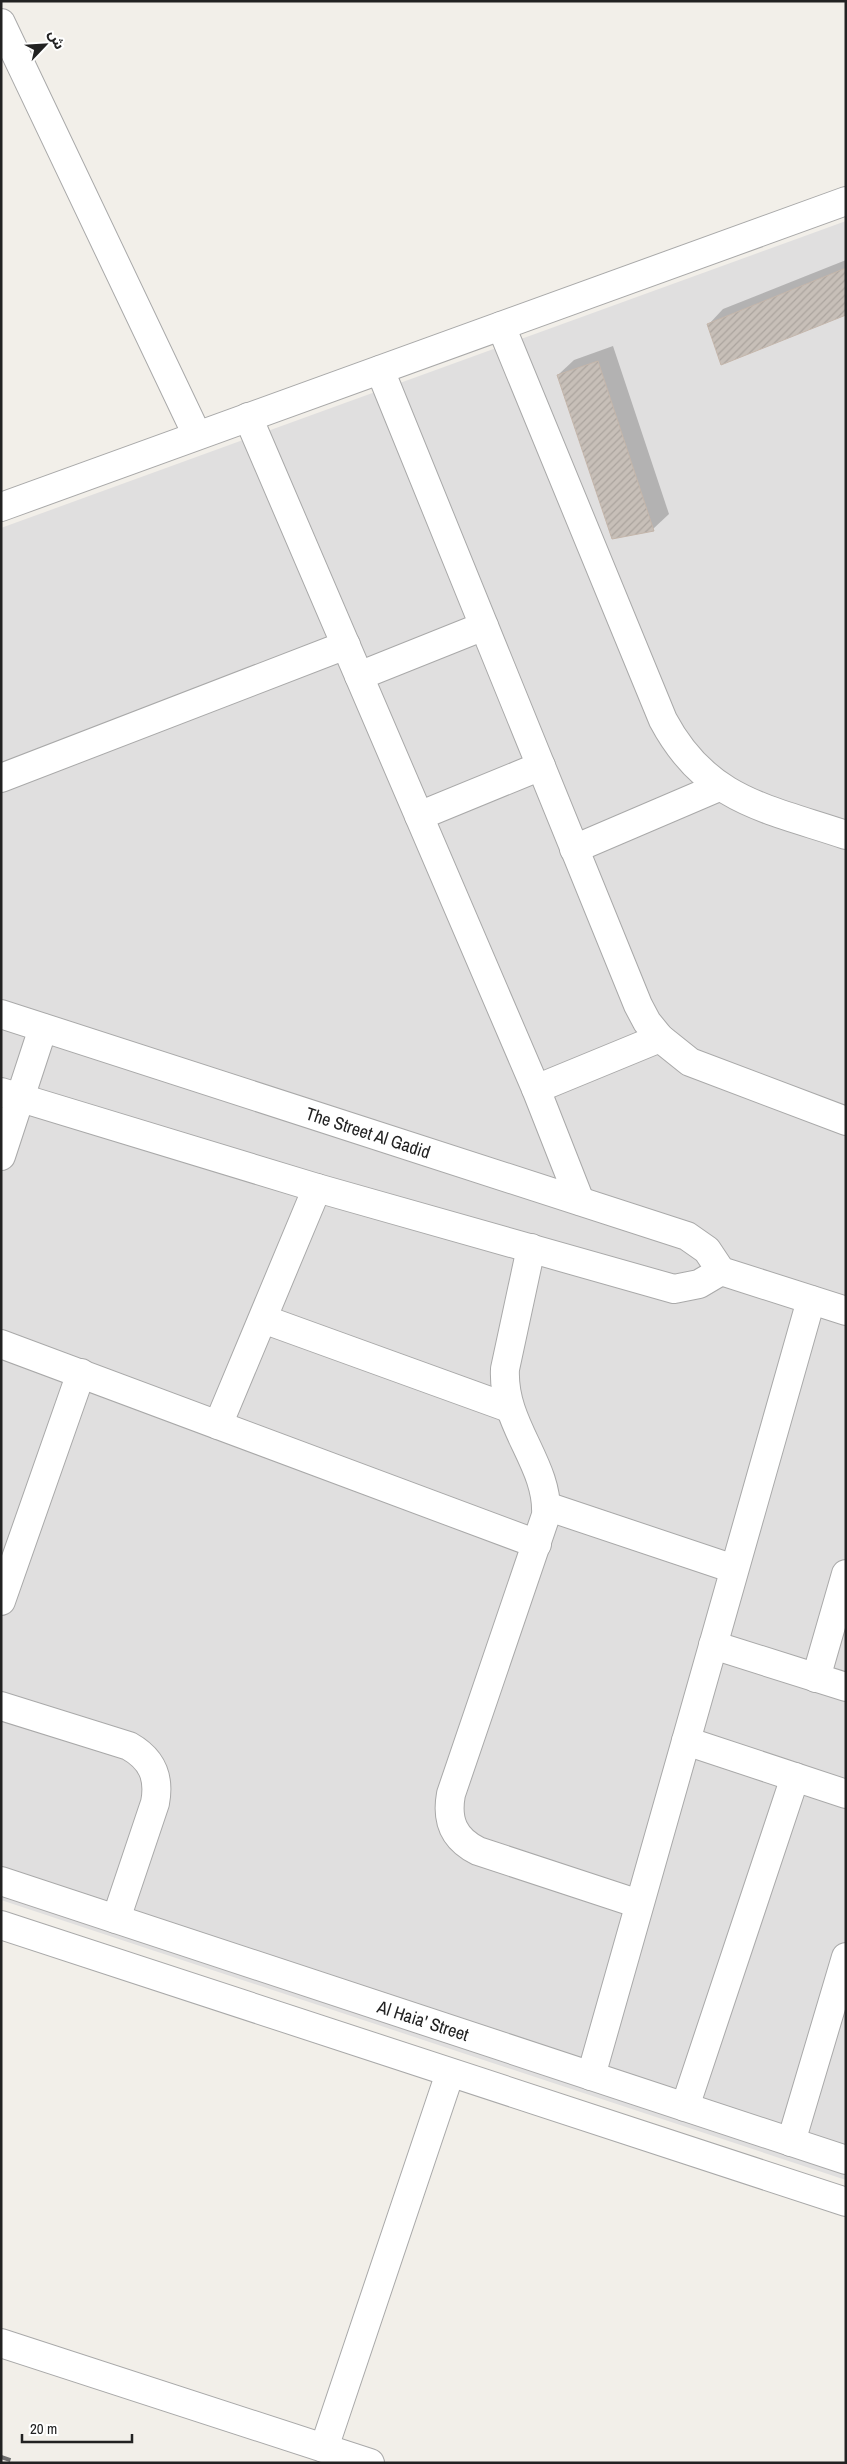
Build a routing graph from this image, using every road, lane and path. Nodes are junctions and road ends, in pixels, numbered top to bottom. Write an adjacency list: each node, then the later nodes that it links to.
1 (1, 23): 6 (street)
2 (846, 201): 3 (street)
3 (501, 326): 4 (street); 13 (street)
4 (380, 370): 5 (street); 8 (street)
5 (248, 417): 6 (street); 9 (street)
6 (197, 435): 7 (street)
7 (1, 507)
8 (484, 626): 10 (street); 11 (street)
9 (346, 645): 10 (street); 12 (street)
10 (360, 676): 14 (street)
11 (541, 766): 14 (street); 16 (street)
12 (1, 778)
13 (719, 786): 15 (street); 16 (street)
14 (419, 816): 20 (street)
15 (846, 835)
16 (574, 848): 19 (street)
17 (1, 1014): 18 (street, The Street Al Gadid)
18 (43, 1028): 21 (street); 25 (street, The Street Al Gadid)
19 (660, 1038): 20 (street); 22 (street)
20 (536, 1089): 25 (street)
21 (11, 1095): 23 (street); 24 (street)
22 (846, 1121)
23 (1, 1156)
24 (317, 1188): 26 (street); 30 (street)
25 (580, 1200): 27 (street, The Street Al Gadid)
26 (532, 1248): 27 (street); 33 (street)
27 (721, 1272): 28 (street)
28 (810, 1300): 29 (street); 37 (street)
29 (846, 1311)
30 (263, 1319): 33 (street); 34 (street)
31 (1, 1344): 32 (street)
32 (81, 1374): 34 (street); 39 (street)
33 (509, 1408): 35 (street)
34 (218, 1425): 36 (street)
35 (546, 1506): 36 (street); 37 (street)
36 (537, 1544): 48 (street)
37 (734, 1570): 40 (street)
38 (846, 1574): 41 (street)
39 (1, 1602)
40 (713, 1645): 41 (street); 44 (street)
41 (816, 1678): 42 (street)
42 (846, 1687)
43 (1, 1706): 49 (street)
44 (686, 1741): 45 (street); 48 (street)
45 (795, 1777): 46 (street); 54 (street)
46 (846, 1794)
47 (1, 1881): 49 (street, Al Haia' Street)
48 (639, 1904): 53 (street)
49 (116, 1919): 53 (street, Al Haia' Street)
50 (3, 1933): 52 (street)
51 (846, 1957): 55 (street)
52 (450, 2073): 57 (street); 59 (street)
53 (591, 2076): 54 (street, Al Haia' Street)
54 (685, 2107): 55 (street, Al Haia' Street)
55 (791, 2142): 56 (street, Al Haia' Street)
56 (846, 2160)
57 (846, 2202)
58 (1, 2343): 59 (street)
59 (324, 2448): 60 (street)
60 (370, 2463)

